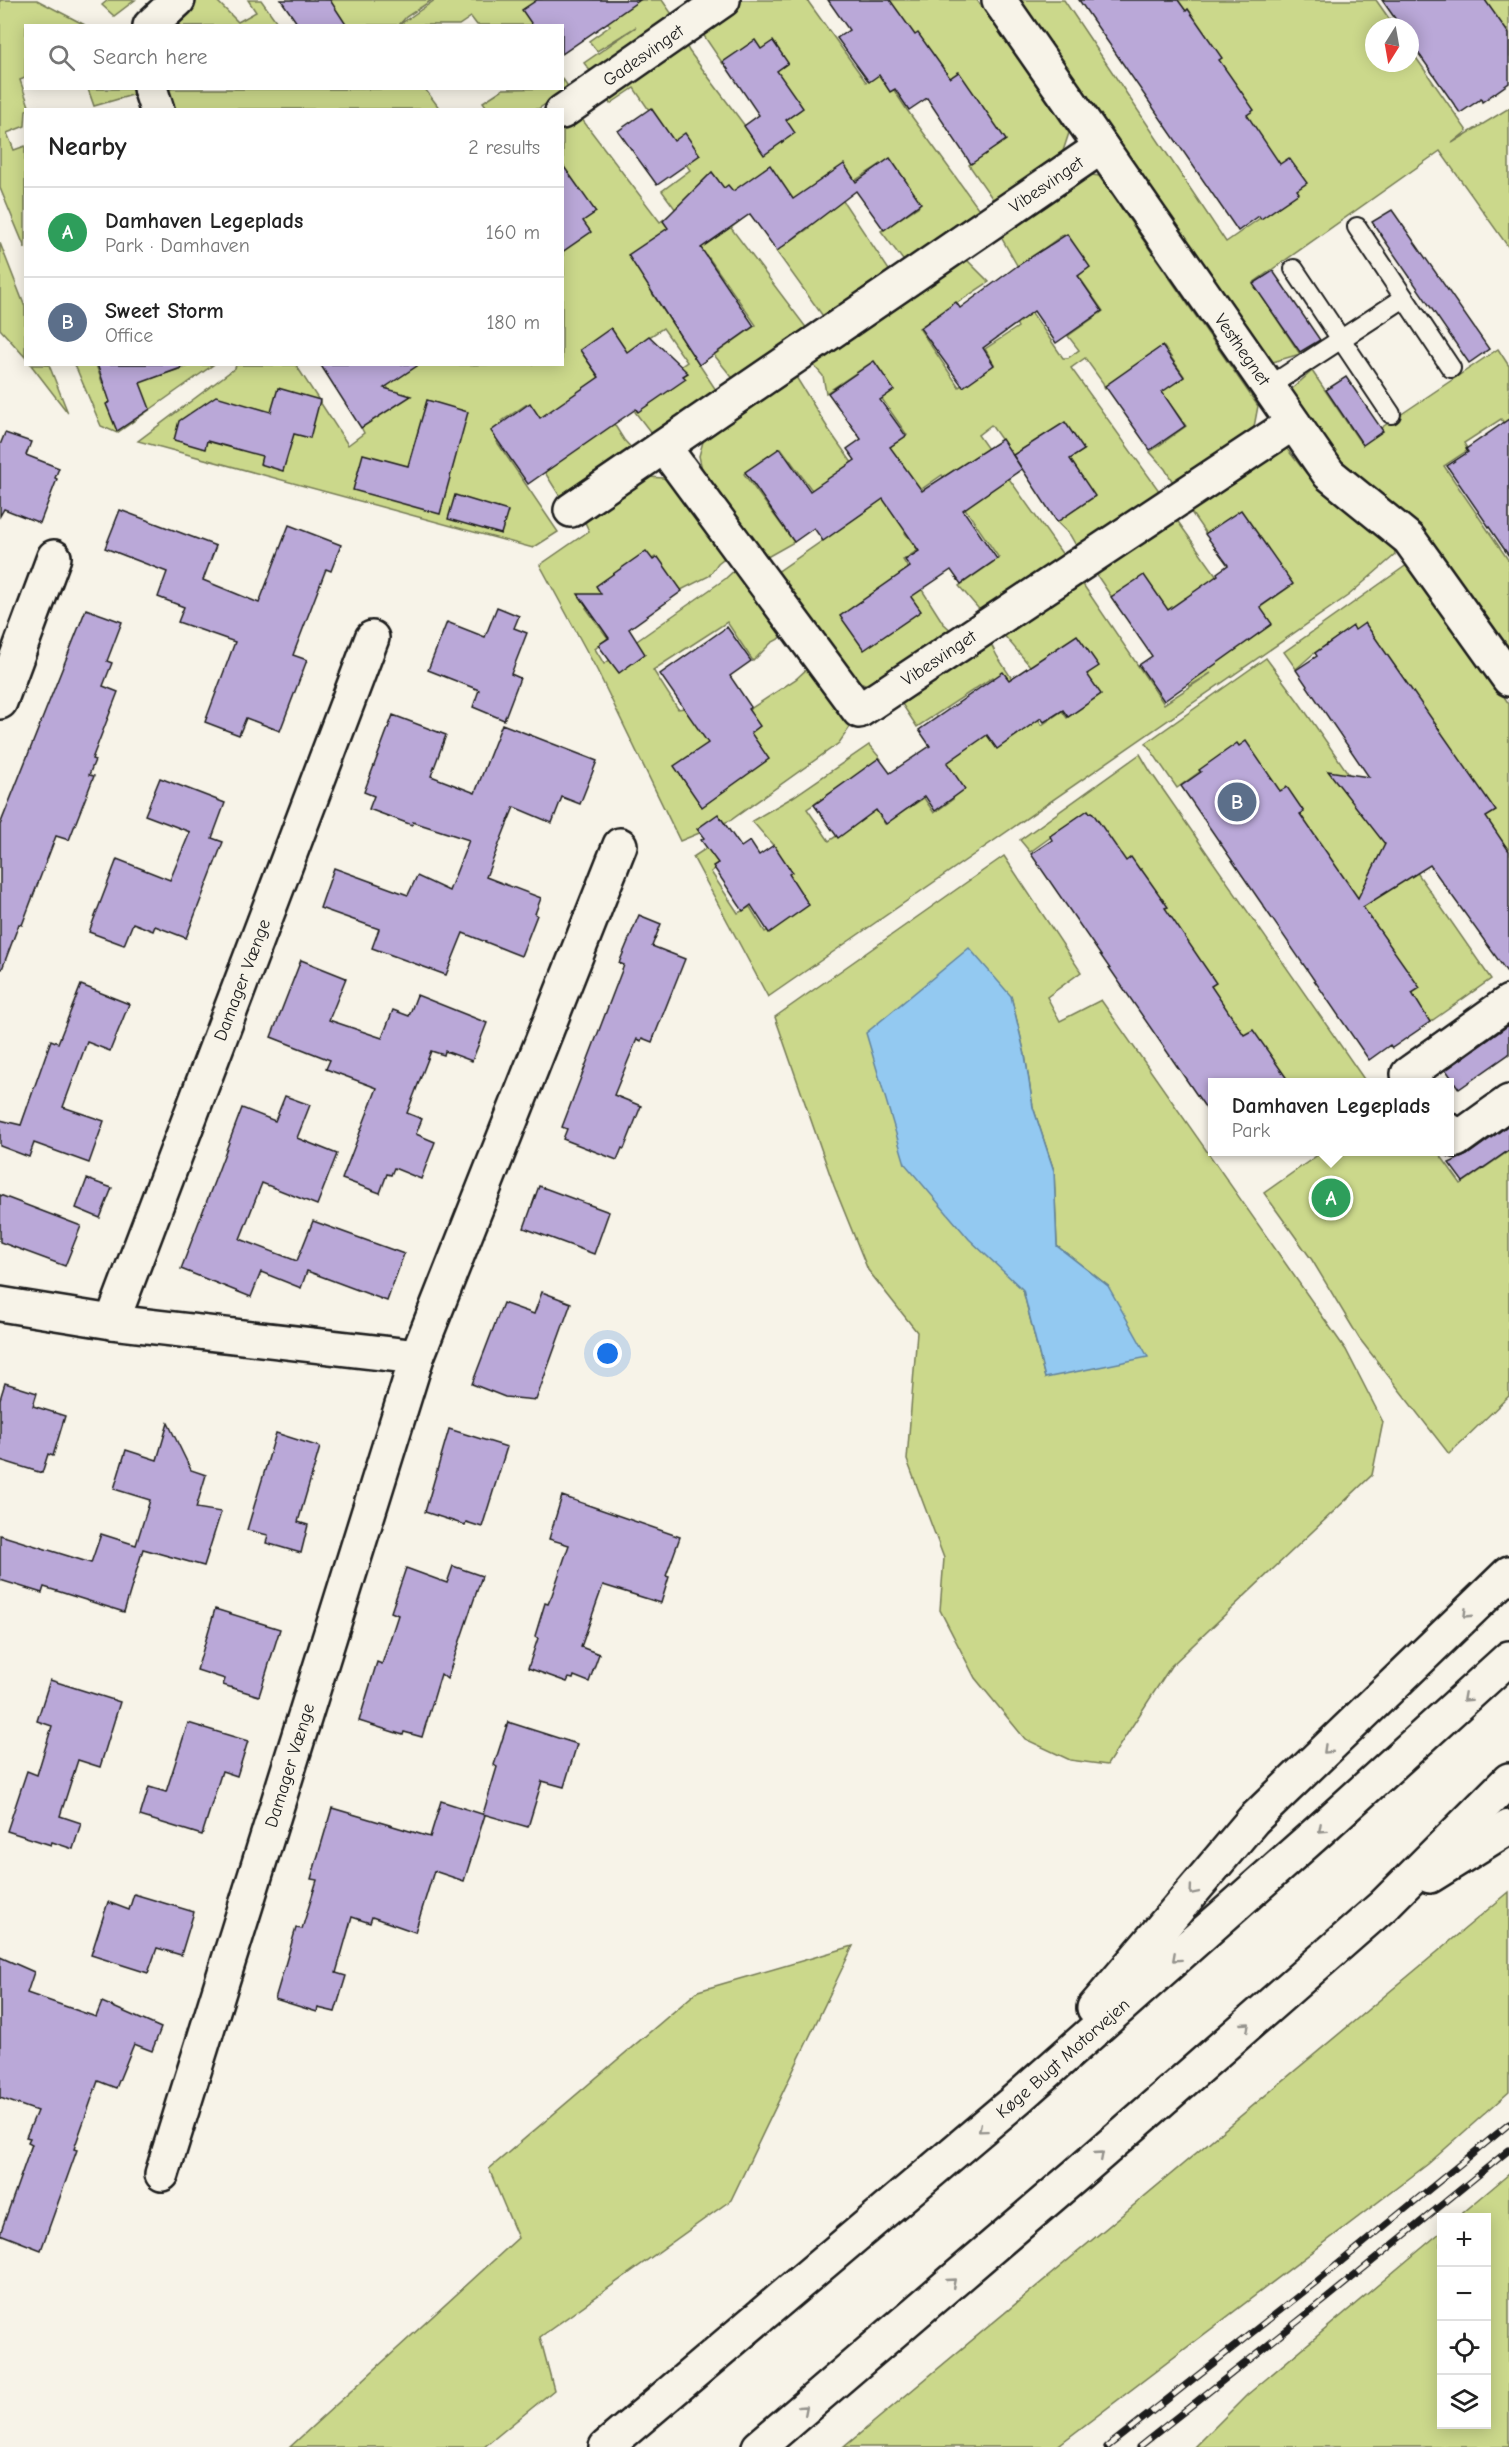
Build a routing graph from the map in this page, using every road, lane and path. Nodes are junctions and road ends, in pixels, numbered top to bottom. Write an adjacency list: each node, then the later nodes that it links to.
1 (178, 0): 4 (main road)
2 (723, 0): 7 (main road, Gadesvinget)
3 (999, 0): 8 (main road, Vesthegnet)
4 (152, 24)
5 (151, 90): 6 (main road)
6 (157, 108)
7 (564, 110)
8 (1101, 147): 14 (main road, Vesthegnet); 17 (main road, Vibesvinget)
9 (1357, 227): 11 (lane)
10 (1294, 269): 12 (lane)
11 (1404, 298): 12 (lane); 13 (lane)
12 (1341, 339): 14 (lane); 15 (lane)
13 (1451, 368)
14 (1268, 387): 16 (main road, Vesthegnet)
15 (1391, 414)
16 (1293, 423): 17 (main road, Vibesvinget); 21 (main road, Vesthegnet)
17 (664, 447): 18 (main road, Vibesvinget)
18 (571, 510)
19 (54, 557): 22 (main road)
20 (372, 638): 29 (main road, Damager Vænge)
21 (1509, 679)
22 (0, 702)
23 (620, 845): 30 (main road, Damager Vænge)
24 (1509, 1002): 25 (main road)
25 (1411, 1078)
26 (1509, 1102): 27 (main road)
27 (1454, 1137)
28 (0, 1304): 29 (main road)
29 (112, 1322): 30 (main road)
30 (417, 1357): 37 (main road, Damager Vænge)
31 (1509, 1574): 36 (main road, one-way to 36)
32 (1509, 1658): 36 (main road, Køge Bugt Motorvejen, one-way to 36)
33 (1509, 1779): 35 (main road)
34 (1509, 1827): 35 (main road)
35 (1383, 1906): 39 (main road, one-way to 35)
36 (1018, 2098): 38 (main road, Køge Bugt Motorvejen, one-way to 38)
37 (162, 2174)
38 (606, 2447)
39 (759, 2447)

